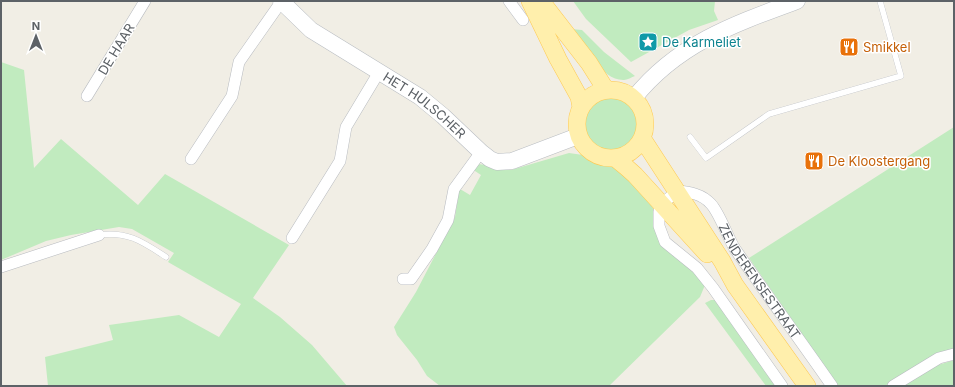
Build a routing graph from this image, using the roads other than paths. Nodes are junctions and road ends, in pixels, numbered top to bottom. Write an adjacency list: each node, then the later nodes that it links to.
1 (145, 1): 11 (street, DE HAAR)
2 (281, 1): 9 (street, HET HULSCHER); 19 (street)
3 (509, 1): 8 (street)
4 (530, 1): 13 (main road)
5 (541, 1): 10 (main road)
6 (797, 1): 12 (street)
7 (880, 1): 15 (lane)
8 (523, 20)
9 (379, 72): 17 (street, HET HULSCHER); 23 (street)
10 (606, 90): 12 (main road); 13 (main road)
11 (87, 96)
12 (634, 98): 16 (main road)
13 (581, 107): 14 (main road)
14 (578, 136): 17 (street, HET HULSCHER); 18 (main road)
15 (690, 137)
16 (642, 138): 18 (main road); 20 (main road, ZENDERENSESTRAAT)
17 (481, 152): 26 (street)
18 (615, 158): 21 (main road, ZENDERENSESTRAAT)
19 (191, 159)
20 (677, 191): 21 (street); 27 (main road, ZENDERENSESTRAAT); 31 (street, ZENDERENSESTRAAT)
21 (661, 205): 27 (main road, ZENDERENSESTRAAT); 29 (street)
22 (99, 235): 24 (lane); 25 (street)
23 (292, 238)
24 (166, 257)
25 (1, 267)
26 (402, 279)
27 (735, 285): 30 (main road, ZENDERENSESTRAAT)
28 (954, 354): 32 (street)
29 (782, 386)
30 (807, 386)
31 (832, 386)
32 (894, 386)

